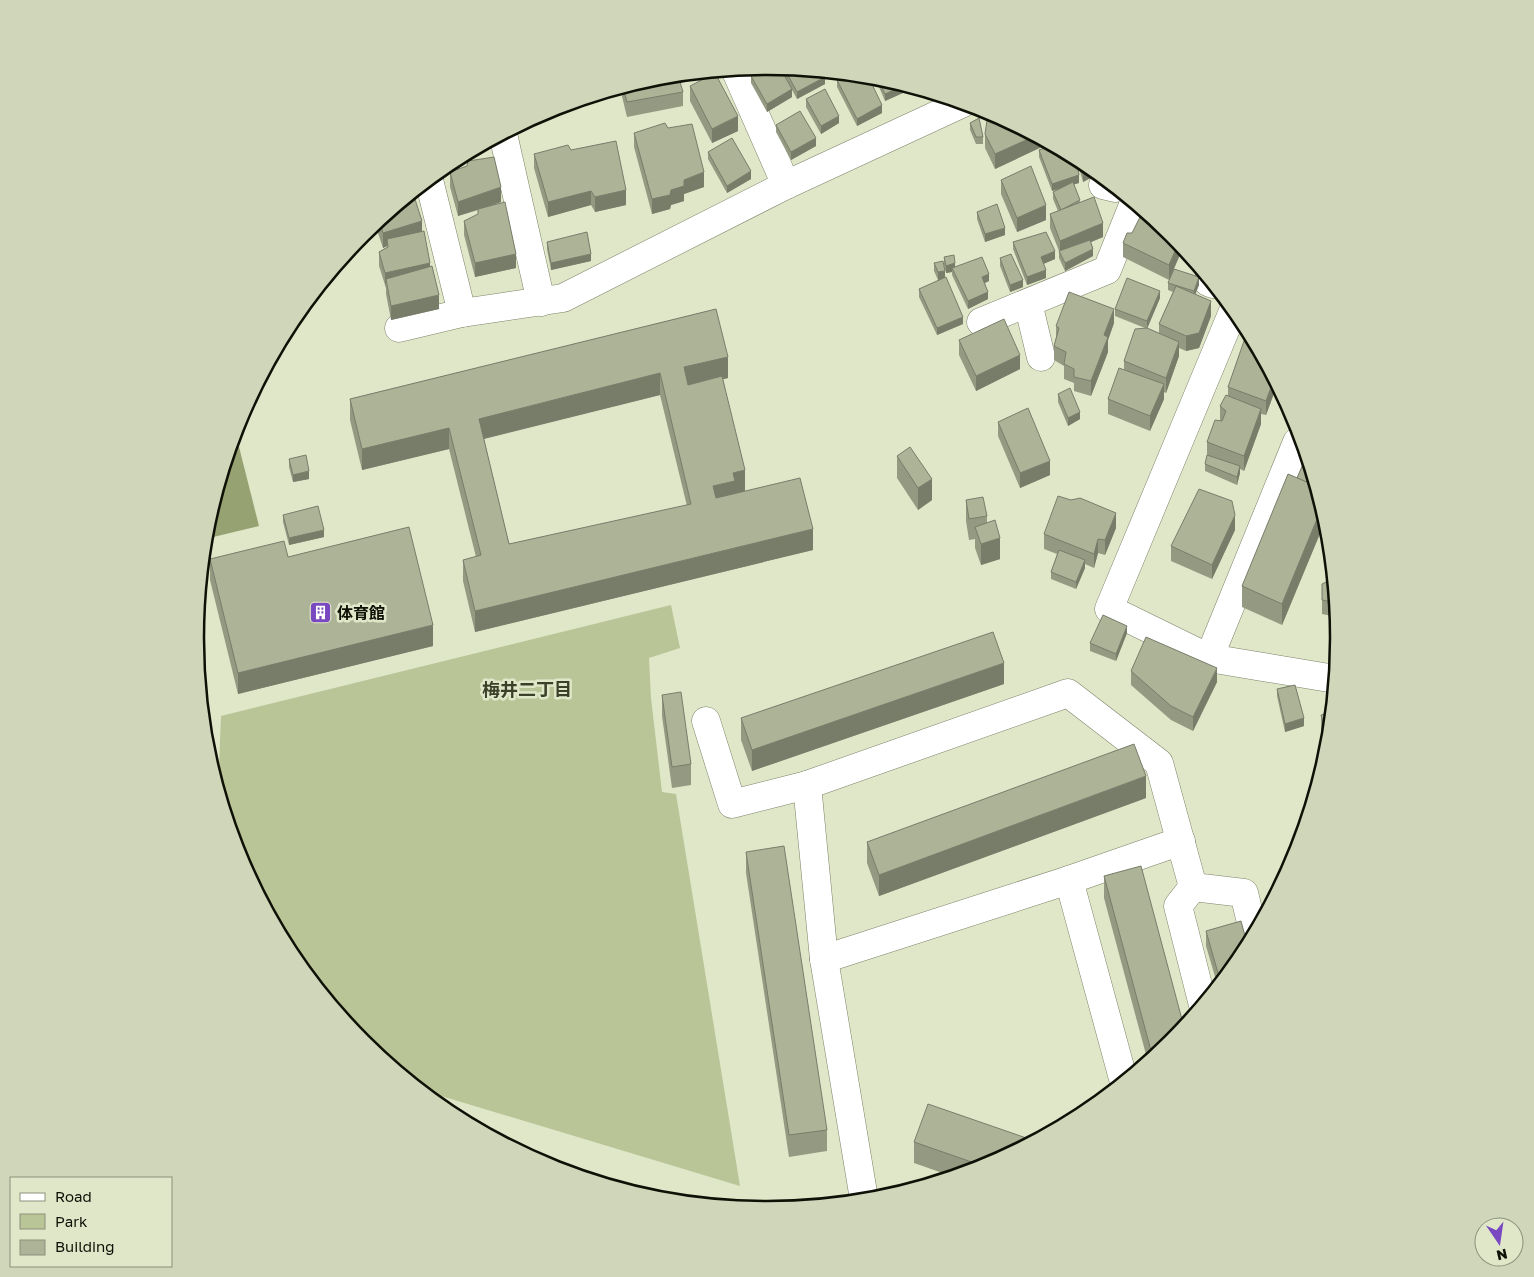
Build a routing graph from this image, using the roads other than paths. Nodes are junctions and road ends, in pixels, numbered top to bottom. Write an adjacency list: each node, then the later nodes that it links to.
1 (738, 76): 4 (street)
2 (950, 106): 4 (street)
3 (504, 140): 7 (street)
4 (786, 186): 7 (street)
5 (430, 187): 9 (street)
6 (1132, 209): 8 (street)
7 (541, 302): 9 (street)
8 (1028, 303): 11 (street); 13 (street)
9 (462, 313): 12 (street)
10 (1231, 318): 15 (street)
11 (981, 322)
12 (399, 328)
13 (1041, 357)
14 (1296, 444): 15 (street)
15 (1209, 658): 16 (street)
16 (1329, 678)
17 (706, 721): 18 (street)
18 (807, 785): 19 (street); 23 (street)
19 (1181, 841): 20 (street); 21 (street)
20 (1070, 880): 23 (street); 25 (street)
21 (1193, 887): 22 (street); 24 (street)
22 (1252, 925)
23 (824, 959): 26 (street)
24 (1201, 998)
25 (1122, 1076)
26 (863, 1193)

